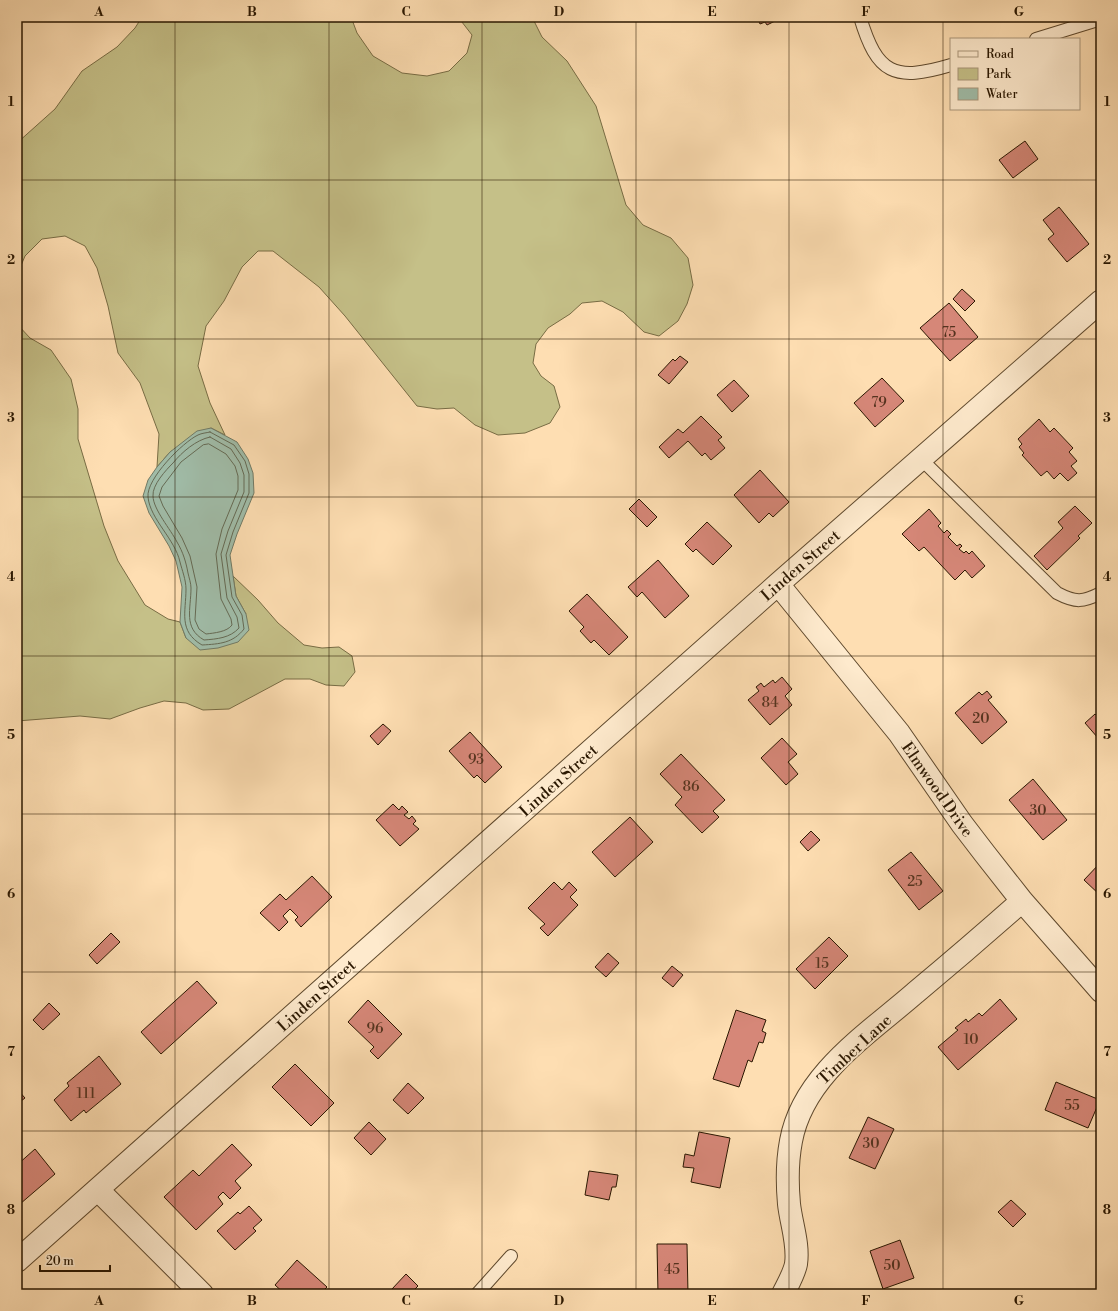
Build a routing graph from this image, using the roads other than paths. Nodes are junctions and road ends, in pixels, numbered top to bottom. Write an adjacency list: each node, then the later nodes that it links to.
1 (860, 17): 4 (lane)
2 (1101, 19): 3 (lane)
3 (1039, 38)
4 (950, 65)
5 (1101, 301): 6 (street, Linden Street)
6 (921, 459): 7 (street, Linden Street); 8 (lane)
7 (778, 584): 9 (street, Elmwood Drive); 11 (street, Linden Street)
8 (1101, 592)
9 (1022, 901): 10 (street, Elmwood Drive); 16 (street, Timber Lane)
10 (1101, 991)
11 (98, 1190): 13 (street, Linden Street); 14 (street)
12 (511, 1256): 15 (lane)
13 (17, 1261)
14 (202, 1294)
15 (477, 1294)
16 (782, 1294)

